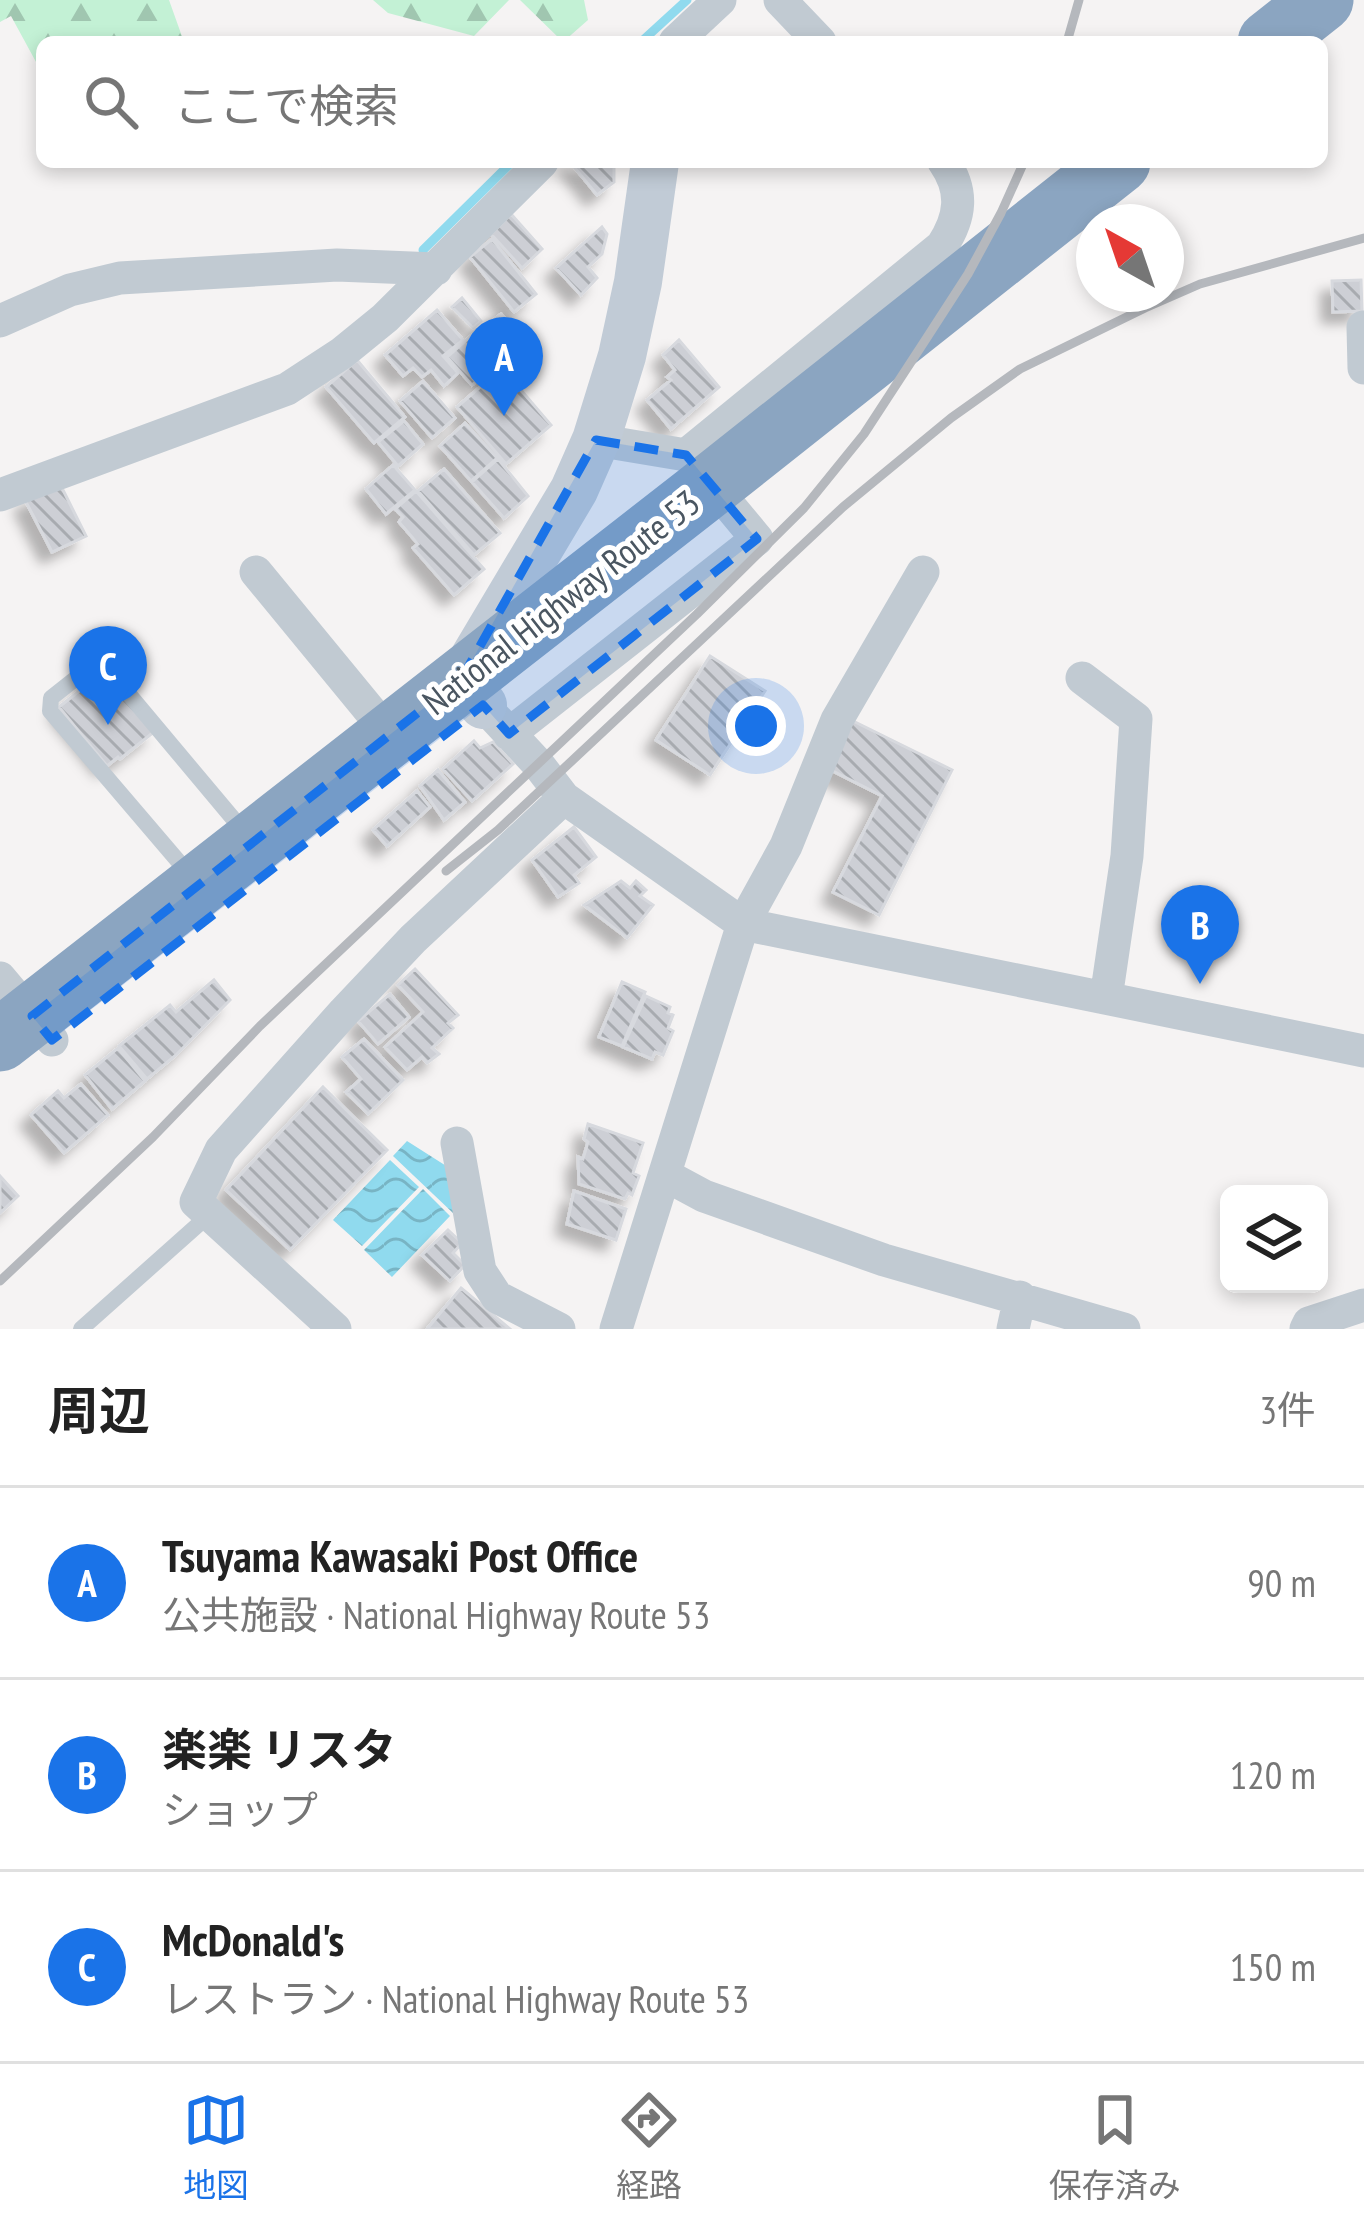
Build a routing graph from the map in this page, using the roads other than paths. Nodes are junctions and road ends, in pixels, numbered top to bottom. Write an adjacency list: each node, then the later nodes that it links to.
1 (720, 0): 5 (street)
2 (780, 0): 6 (street)
3 (1322, 0): 7 (highway)
4 (1364, 4): 8 (highway)
5 (681, 36)
6 (814, 36)
7 (1277, 36)
8 (1325, 36)
9 (536, 168): 14 (street)
10 (654, 168): 18 (street)
11 (947, 168): 19 (street)
12 (1158, 168): 13 (highway, National Highway Route 53)
13 (1103, 199): 19 (highway, National Highway Route 53)
14 (436, 269): 15 (street); 20 (street)
15 (0, 320)
16 (1363, 327): 17 (street)
17 (1364, 368)
18 (596, 440): 19 (street); 24 (street)
19 (700, 491): 24 (highway, National Highway Route 53)
20 (0, 495)
21 (256, 572): 25 (street)
22 (923, 572): 29 (street)
23 (1082, 678): 30 (street)
24 (485, 706): 25 (highway, National Highway Route 53); 26 (street); 31 (highway, National Highway Route 53)
25 (390, 735): 27 (highway, National Highway Route 53)
26 (564, 798): 29 (street); 36 (street)
27 (253, 842): 28 (highway, National Highway Route 53); 28 (lane)
28 (198, 885): 31 (highway, National Highway Route 53)
29 (742, 924): 30 (street); 35 (street)
30 (1106, 998): 32 (street)
31 (21, 1018): 33 (highway, National Highway Route 53)
32 (1364, 1051)
33 (0, 1080)
34 (457, 1143): 41 (street)
35 (665, 1175): 38 (street); 42 (street)
36 (209, 1215): 39 (lane); 40 (street)
37 (1364, 1305): 44 (street)
38 (1017, 1313): 43 (street)
39 (81, 1329)
40 (335, 1329)
41 (559, 1329)
42 (616, 1329)
43 (1124, 1329)
44 (1306, 1329)

